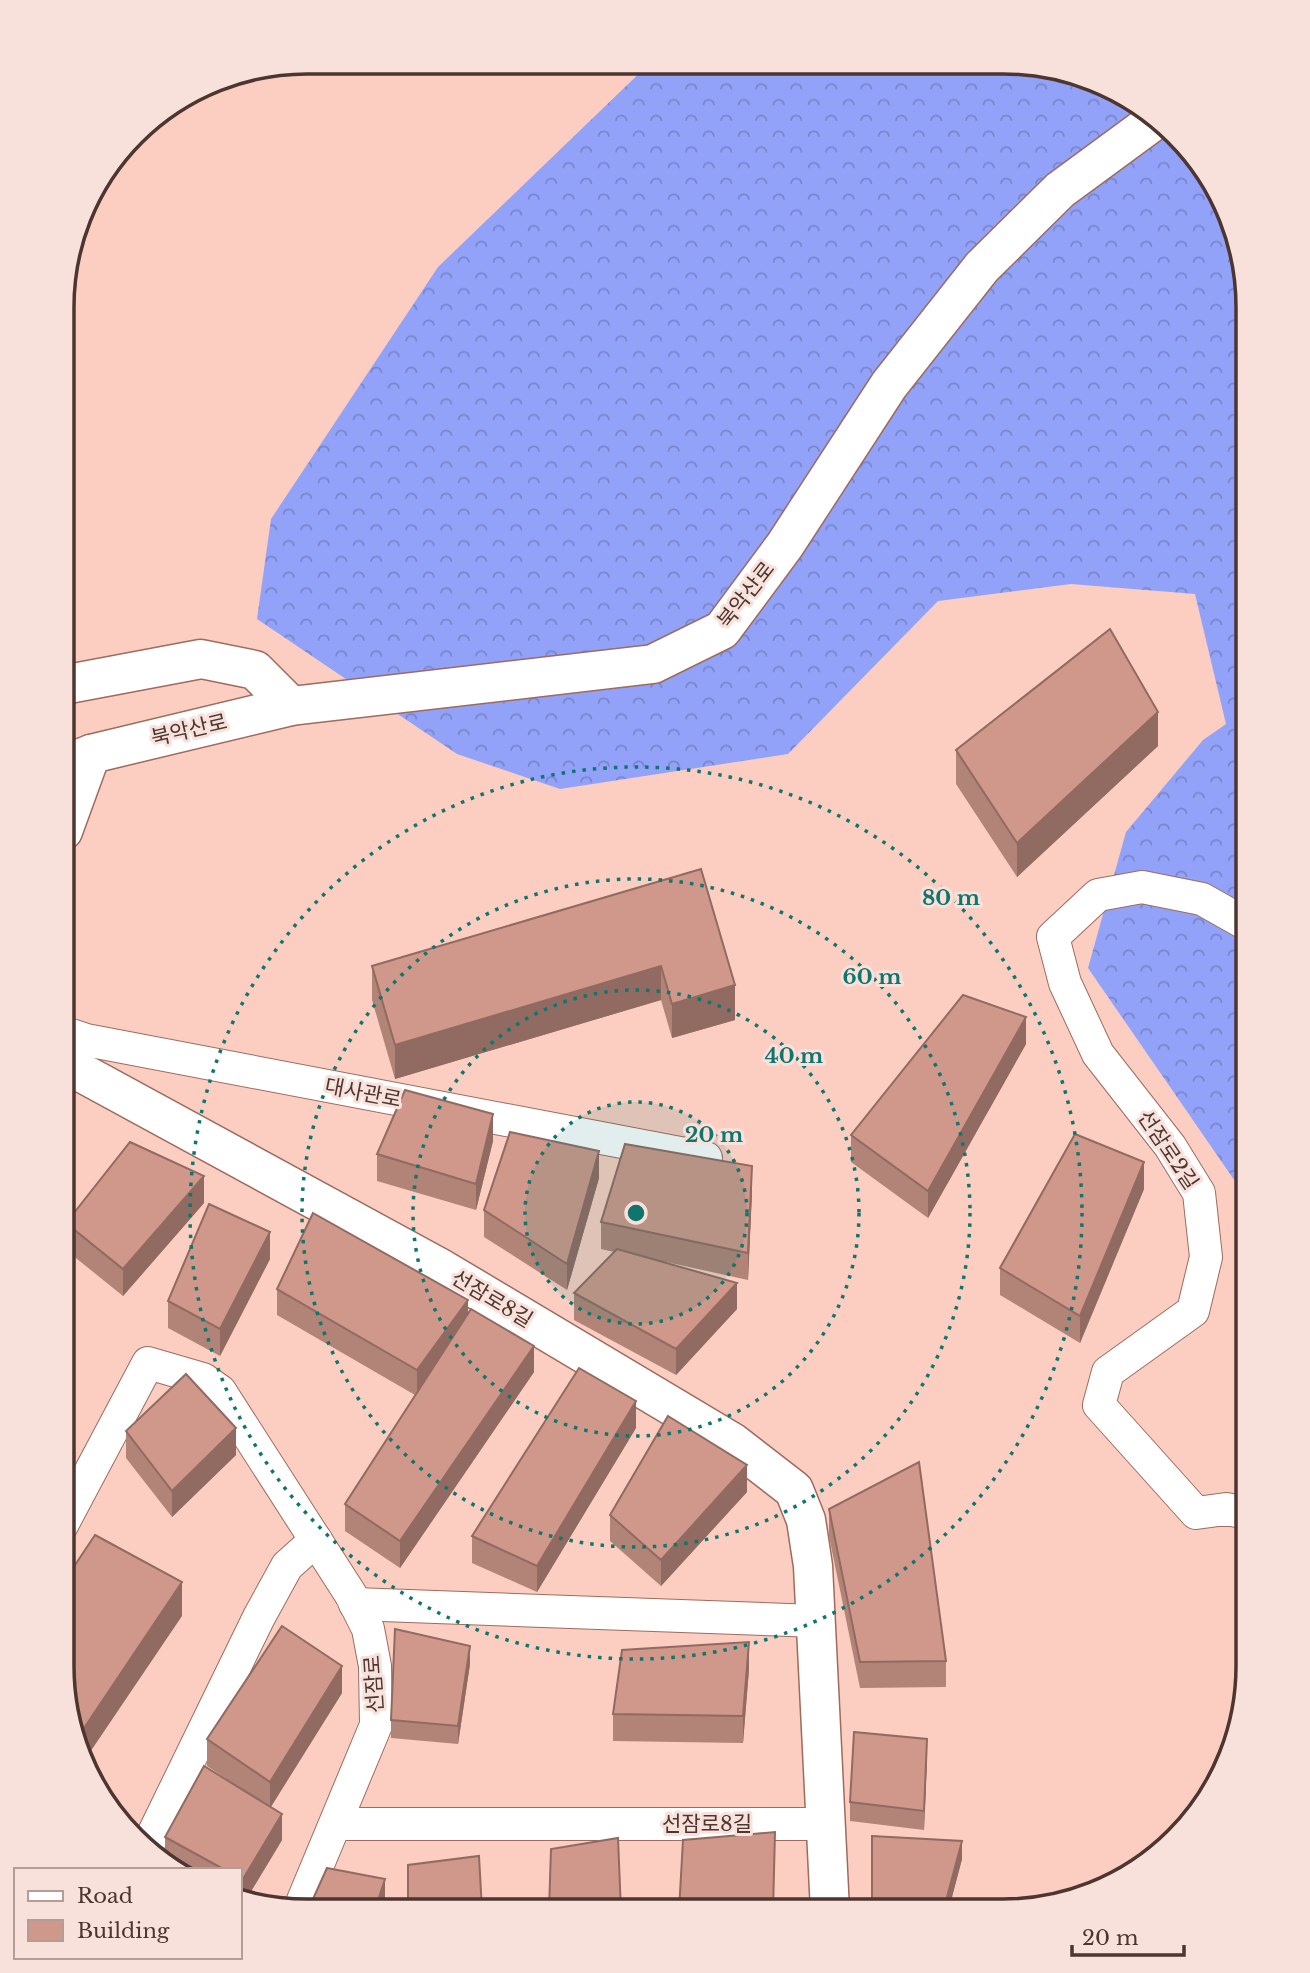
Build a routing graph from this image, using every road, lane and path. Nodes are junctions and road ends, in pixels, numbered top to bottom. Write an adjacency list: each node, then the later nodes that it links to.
1 (1148, 125): 3 (street, 북악산로)
2 (74, 683): 3 (street)
3 (291, 706): 4 (street, 북악산로)
4 (77, 760)
5 (1236, 918): 10 (street, 선잠로2길)
6 (74, 1036): 8 (street, 대사관로)
7 (74, 1069): 13 (street, 선잠로8길)
8 (706, 1158)
9 (74, 1502): 11 (street, 선잠로)
10 (1236, 1511)
11 (316, 1540): 12 (street, 선잠로); 16 (street)
12 (355, 1604): 13 (street); 14 (street, 선잠로)
13 (816, 1621): 15 (street, 선잠로8길)
14 (337, 1824): 15 (street, 선잠로8길); 17 (street, 선잠로)
15 (826, 1824): 18 (street, 선잠로8길)
16 (151, 1839)
17 (304, 1899)
18 (829, 1899)

